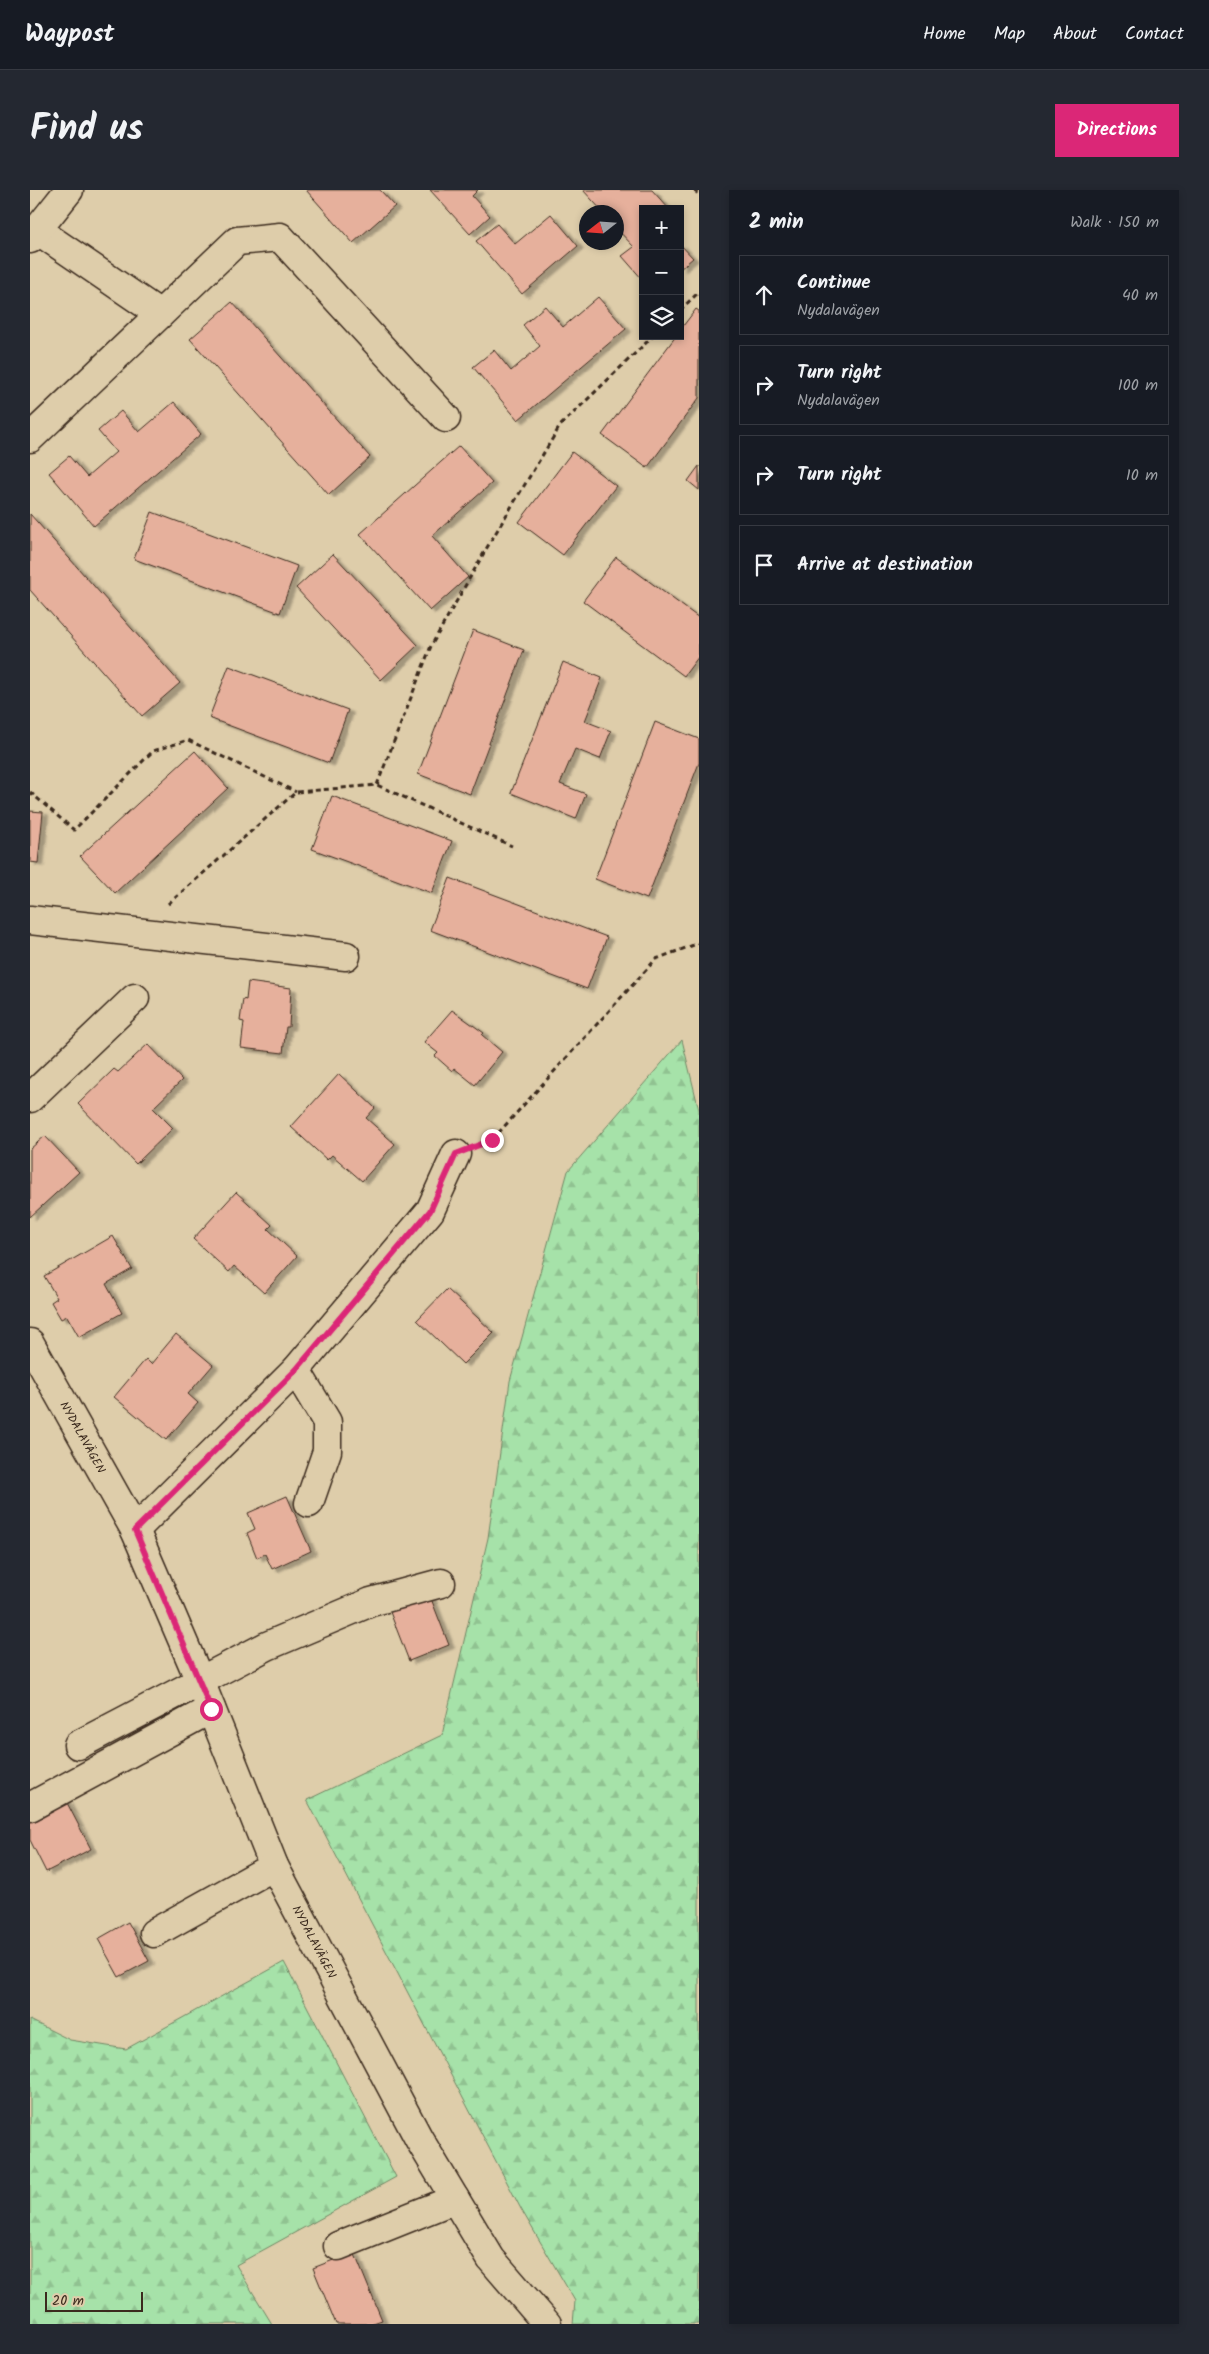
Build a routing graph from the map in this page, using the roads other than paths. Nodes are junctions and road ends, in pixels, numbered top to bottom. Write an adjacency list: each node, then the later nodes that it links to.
1 (69, 190): 2 (street)
2 (33, 235): 3 (street)
3 (160, 314): 4 (street); 5 (street)
4 (446, 418)
5 (30, 438)
6 (30, 920): 7 (street)
7 (346, 956)
8 (135, 998): 9 (street)
9 (30, 1098)
10 (456, 1154): 12 (street)
11 (30, 1343): 14 (street, NYDALAVÄGEN)
12 (296, 1370): 13 (street); 14 (street)
13 (309, 1503)
14 (135, 1530): 16 (street, NYDALAVÄGEN)
15 (441, 1583): 16 (street)
16 (200, 1681): 17 (street, NYDALAVÄGEN); 18 (street)
17 (211, 1709): 19 (street); 20 (street, NYDALAVÄGEN)
18 (78, 1745)
19 (30, 1807)
20 (274, 1866): 21 (street); 22 (street, NYDALAVÄGEN)
21 (154, 1933)
22 (455, 2199): 23 (street); 24 (street, NYDALAVÄGEN)
23 (338, 2246)
24 (547, 2324)

